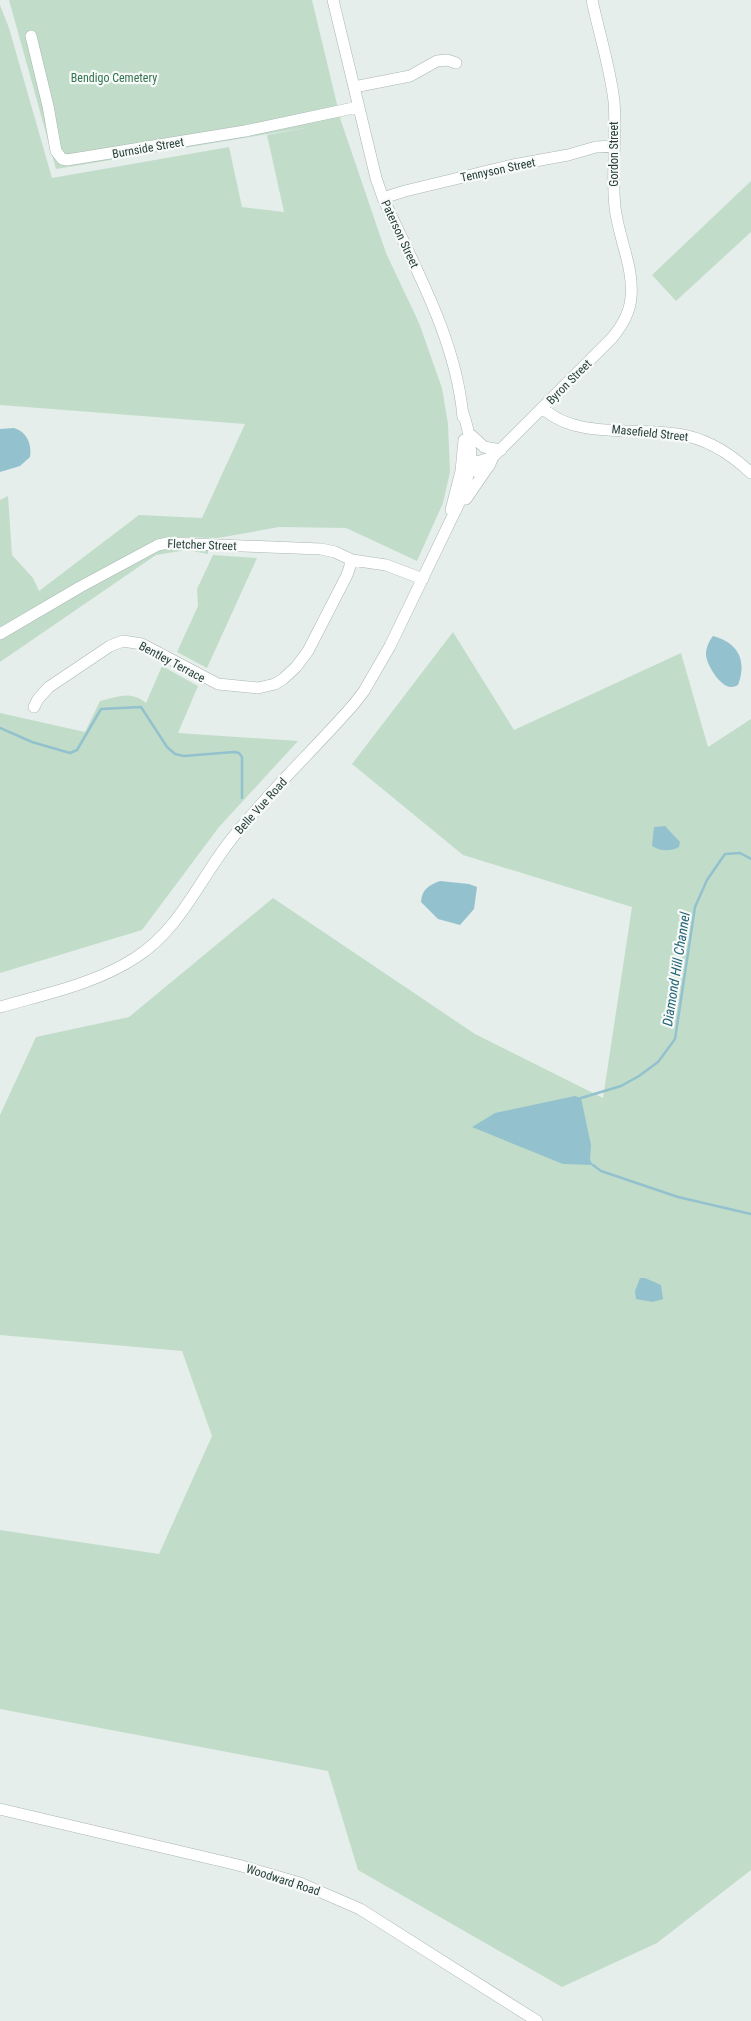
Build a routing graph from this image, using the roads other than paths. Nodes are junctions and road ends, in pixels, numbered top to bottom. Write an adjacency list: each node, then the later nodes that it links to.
1 (333, 0): 5 (street, Paterson Street)
2 (592, 0): 7 (street, Gordon Street)
3 (31, 36): 6 (street, Burnside Street)
4 (456, 63): 5 (street)
5 (354, 87): 6 (street, Paterson Street)
6 (358, 107): 8 (street, Paterson Street)
7 (614, 146): 8 (street, Tennyson Street); 9 (street, Gordon Street)
8 (383, 198): 11 (street, Paterson Street)
9 (629, 309): 10 (street, Byron Street)
10 (543, 408): 13 (street, Byron Street); 15 (street, Masefield Street)
11 (462, 410): 12 (street, Belle Vue Road); 14 (street, Paterson Street)
12 (471, 435): 13 (street); 14 (street, Belle Vue Road)
13 (494, 457): 14 (street); 16 (street, Byron Street)
14 (464, 466): 16 (street, Belle Vue Road); 17 (street, Belle Vue Road)
15 (751, 473)
16 (457, 509): 17 (street, Belle Vue Road)
17 (449, 522): 19 (street, Belle Vue Road)
18 (352, 560): 19 (street, Fletcher Street); 20 (street, Fletcher Street); 21 (street, Bentley Terrace)
19 (423, 579): 22 (street, Belle Vue Road)
20 (0, 634)
21 (34, 707)
22 (0, 1007)
23 (0, 1809): 24 (street, Woodward Road)
24 (537, 2021)

